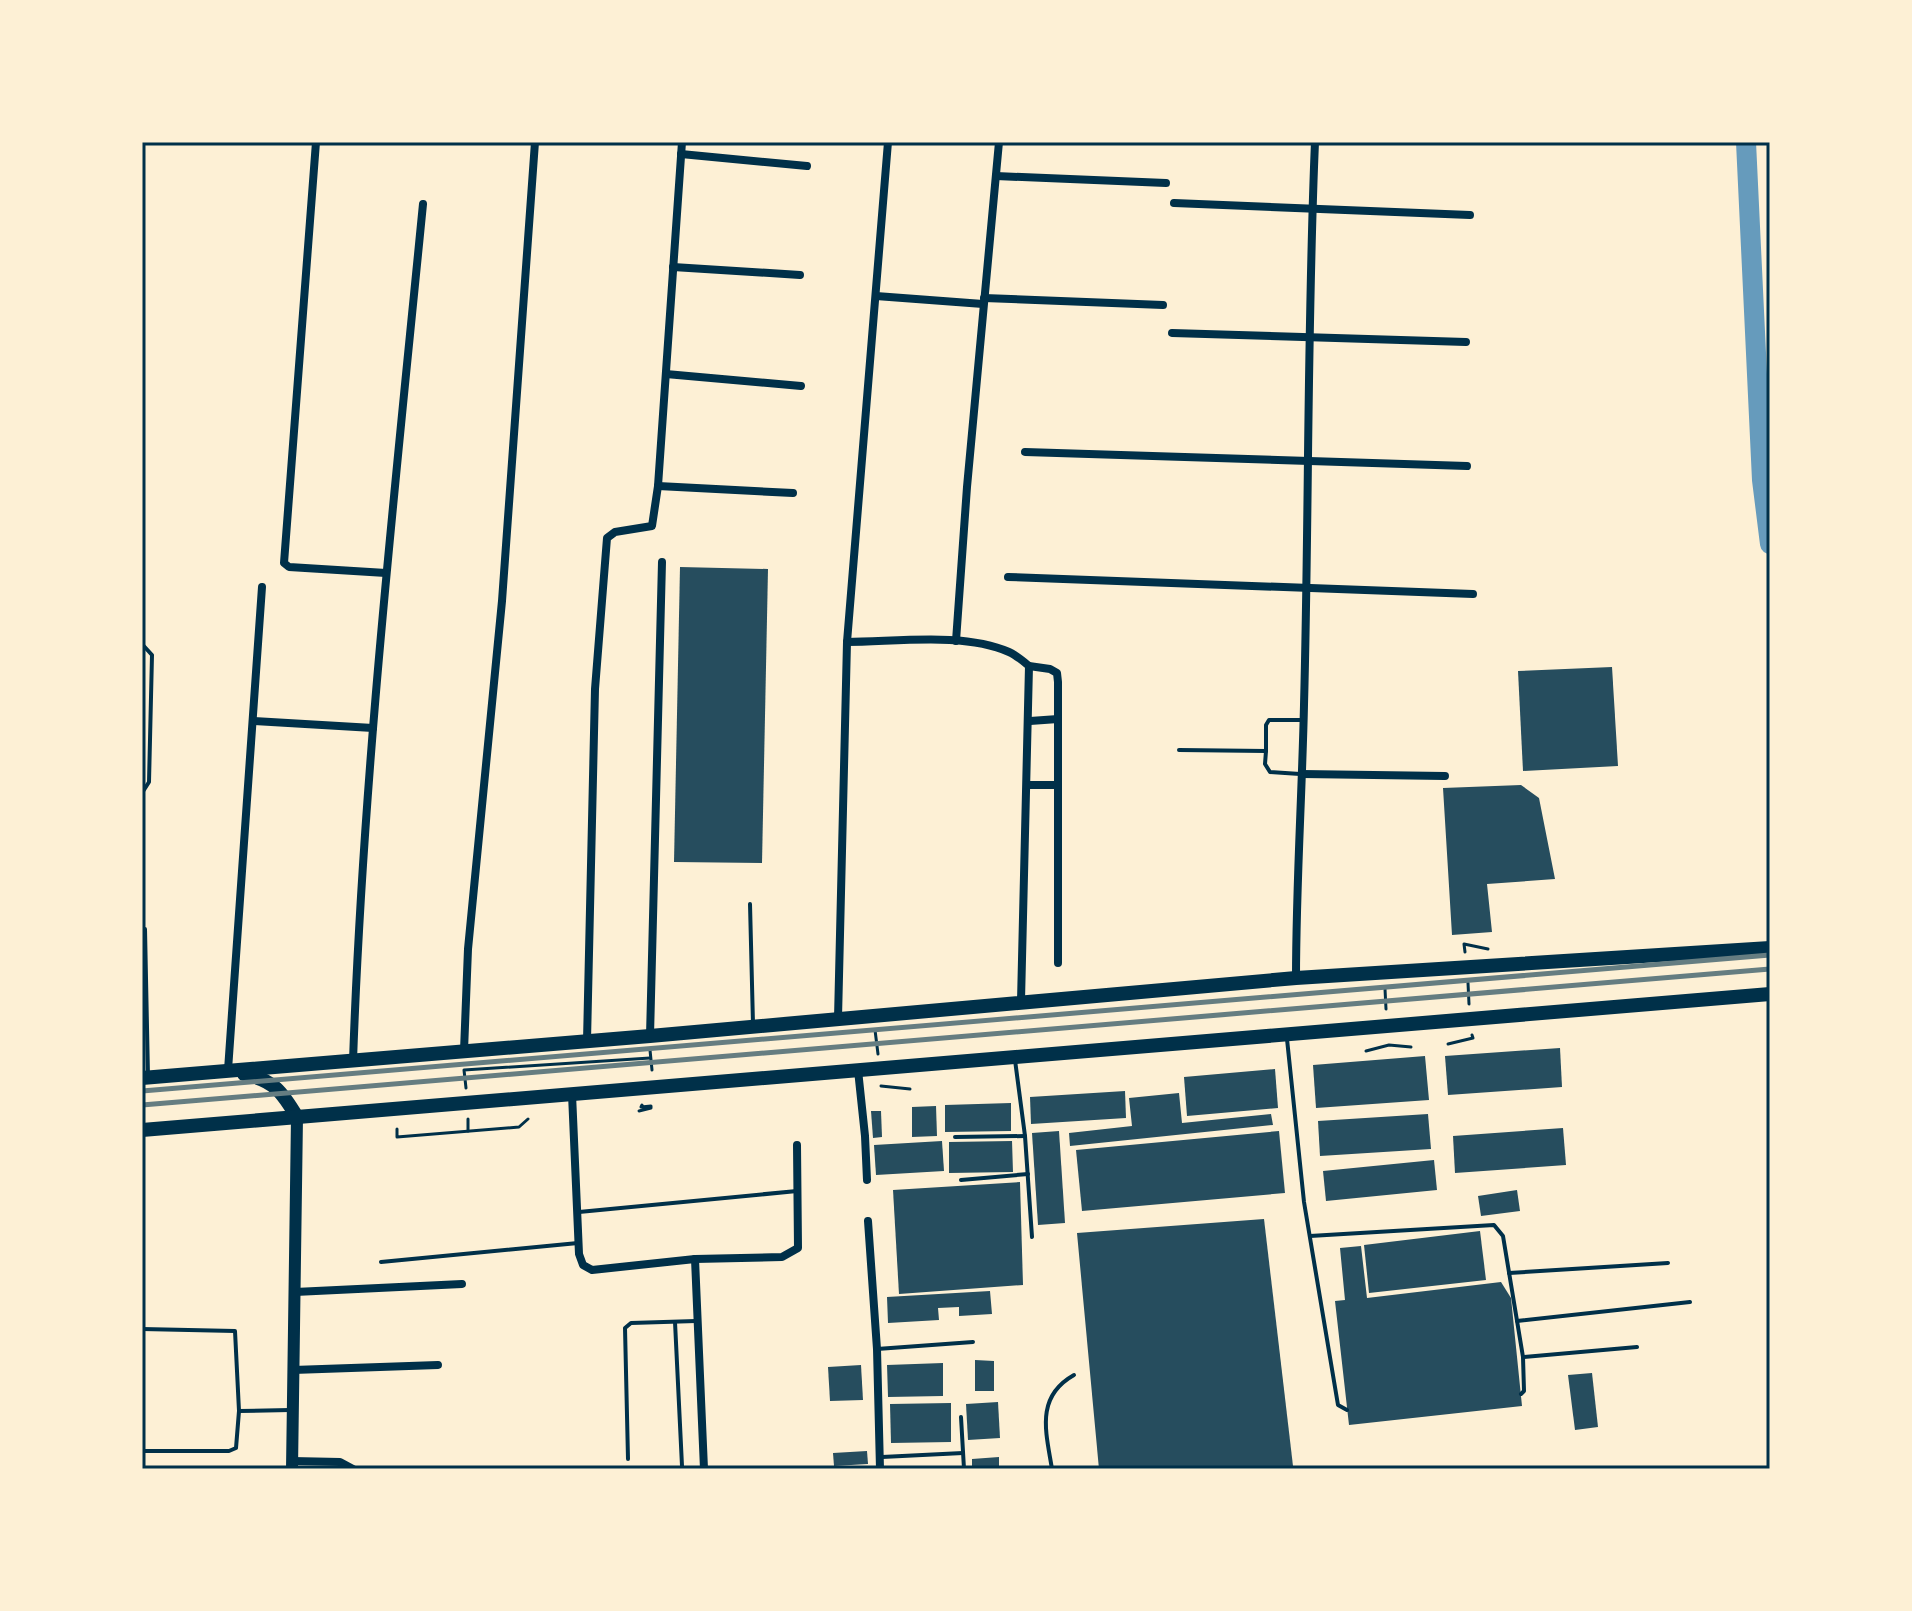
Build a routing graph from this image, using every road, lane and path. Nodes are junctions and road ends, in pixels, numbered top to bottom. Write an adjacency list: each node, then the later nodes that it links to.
1 (316, 142): 31 (street)
2 (535, 142): 74 (street)
3 (682, 142): 7 (street)
4 (888, 142): 17 (street)
5 (999, 142): 9 (street)
6 (1315, 142): 13 (street)
7 (681, 154): 8 (street); 15 (street)
8 (807, 166)
9 (996, 176): 10 (street); 18 (street)
10 (1166, 183)
11 (1174, 203): 13 (street)
12 (423, 204): 31 (street)
13 (1312, 208): 14 (street); 21 (street)
14 (1470, 215)
15 (673, 267): 16 (street); 23 (street)
16 (800, 275)
17 (876, 296): 18 (street); 37 (street)
18 (983, 301): 19 (street); 36 (street)
19 (1163, 305)
20 (1172, 333): 21 (street)
21 (1308, 336): 22 (street); 26 (street)
22 (1466, 342)
23 (666, 374): 24 (street); 28 (street)
24 (801, 386)
25 (1025, 452): 26 (street)
26 (1307, 461): 27 (street); 34 (street)
27 (1467, 466)
28 (658, 486): 29 (street); 70 (street)
29 (793, 493)
30 (662, 562): 71 (street)
31 (386, 573): 44 (street)
32 (1008, 577): 34 (street)
33 (262, 587): 42 (street)
34 (1305, 588): 35 (street); 41 (street)
35 (1473, 594)
36 (956, 641): 37 (street); 39 (street)
37 (847, 642): 65 (street)
38 (142, 644): 51 (lane)
39 (1029, 666): 40 (street); 43 (street)
40 (1058, 719): 43 (street); 50 (street)
41 (1304, 720): 46 (lane); 47 (street)
42 (253, 721): 44 (street); 80 (street)
43 (1030, 721): 49 (street)
44 (373, 728): 79 (street)
45 (1179, 750): 46 (lane)
46 (1266, 751): 47 (lane)
47 (1302, 774): 48 (street); 59 (street)
48 (1445, 776)
49 (1027, 785): 50 (street); 62 (street)
50 (1058, 785): 57 (street)
51 (142, 793)
52 (750, 904): 68 (lane)
53 (142, 929): 83 (lane)
54 (1770, 948): 59 (main road)
55 (1496, 950): 56 (path)
56 (1466, 959)
57 (1058, 963)
58 (1467, 975): 63 (path)
59 (1296, 978): 62 (main road)
60 (1385, 989): 64 (path)
61 (1770, 994): 69 (main road)
62 (1021, 1001): 65 (main road)
63 (1470, 1007)
64 (1387, 1017)
65 (838, 1018): 68 (main road)
66 (874, 1019): 78 (path)
67 (1471, 1022): 72 (path)
68 (753, 1027): 71 (main road)
69 (1286, 1036): 77 (main road); 105 (lane)
70 (587, 1041): 71 (main road); 74 (main road)
71 (650, 1041): 76 (path)
72 (1448, 1044)
73 (1411, 1047): 75 (path)
74 (464, 1051): 79 (main road)
75 (1366, 1051)
76 (650, 1058): 82 (path); 87 (path)
77 (1014, 1058): 81 (main road); 96 (lane)
78 (878, 1059)
79 (353, 1061): 80 (main road)
80 (228, 1070): 83 (main road); 91 (main road)
81 (858, 1070): 86 (main road); 100 (street)
82 (652, 1073)
83 (145, 1078)
84 (881, 1086): 85 (path)
85 (910, 1089)
86 (572, 1094): 91 (main road); 103 (street)
87 (466, 1100)
88 (655, 1104): 89 (path)
89 (639, 1111)
90 (467, 1116): 95 (path)
91 (297, 1117): 94 (main road); 113 (main road)
92 (528, 1119): 95 (path)
93 (397, 1129): 95 (path)
94 (142, 1130)
95 (468, 1131)
96 (1025, 1136): 97 (lane); 99 (lane)
97 (955, 1137)
98 (797, 1145): 102 (street)
99 (1028, 1174): 101 (lane); 106 (lane)
100 (867, 1180)
101 (961, 1180)
102 (797, 1191): 103 (lane); 108 (street)
103 (577, 1213): 107 (street)
104 (868, 1221): 121 (street)
105 (1310, 1236): 111 (lane); 128 (lane)
106 (1032, 1237)
107 (578, 1243): 108 (street); 109 (lane)
108 (695, 1259): 115 (street)
109 (381, 1262)
110 (1668, 1263): 111 (lane)
111 (1509, 1273): 116 (lane)
112 (462, 1284): 113 (street)
113 (295, 1292): 124 (main road)
114 (1690, 1302): 116 (lane)
115 (699, 1321): 117 (lane); 138 (street)
116 (1517, 1321): 122 (lane)
117 (675, 1322): 134 (lane); 136 (lane)
118 (142, 1329): 129 (lane)
119 (973, 1342): 121 (lane)
120 (1637, 1347): 122 (lane)
121 (877, 1349): 133 (street)
122 (1523, 1357): 126 (lane)
123 (438, 1365): 124 (street)
124 (293, 1370): 127 (main road)
125 (1074, 1375): 141 (lane)
126 (1521, 1394)
127 (293, 1410): 129 (lane); 135 (main road)
128 (1347, 1410)
129 (239, 1411): 131 (lane)
130 (961, 1417): 132 (lane)
131 (142, 1451)
132 (963, 1453): 133 (lane); 140 (lane)
133 (880, 1457): 139 (street)
134 (628, 1459)
135 (292, 1465): 137 (street)
136 (682, 1466)
137 (353, 1469)
138 (704, 1469)
139 (880, 1469)
140 (964, 1469)
141 (1052, 1469)

